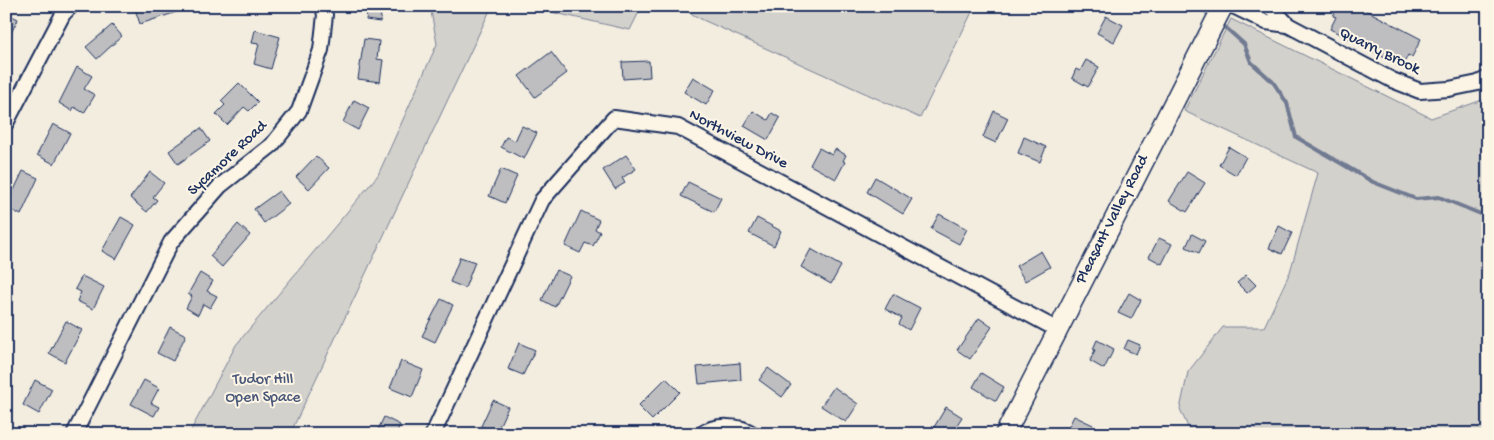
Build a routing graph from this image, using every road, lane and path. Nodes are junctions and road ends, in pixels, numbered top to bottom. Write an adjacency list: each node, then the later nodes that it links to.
1 (71, 6): 8 (street)
2 (323, 6): 10 (street, Sycamore Road)
3 (1223, 6): 9 (main road, Pleasant Valley Road)
4 (1234, 6): 6 (street, Quarry Brook)
5 (1268, 6): 6 (street, Quarry Brook)
6 (1288, 25): 7 (street, Quarry Brook)
7 (1488, 78)
8 (6, 123)
9 (1058, 330): 11 (street, Northview Drive); 14 (main road, Pleasant Valley Road)
10 (74, 434)
11 (433, 434)
12 (702, 434): 13 (street)
13 (753, 434)
14 (1005, 434)

